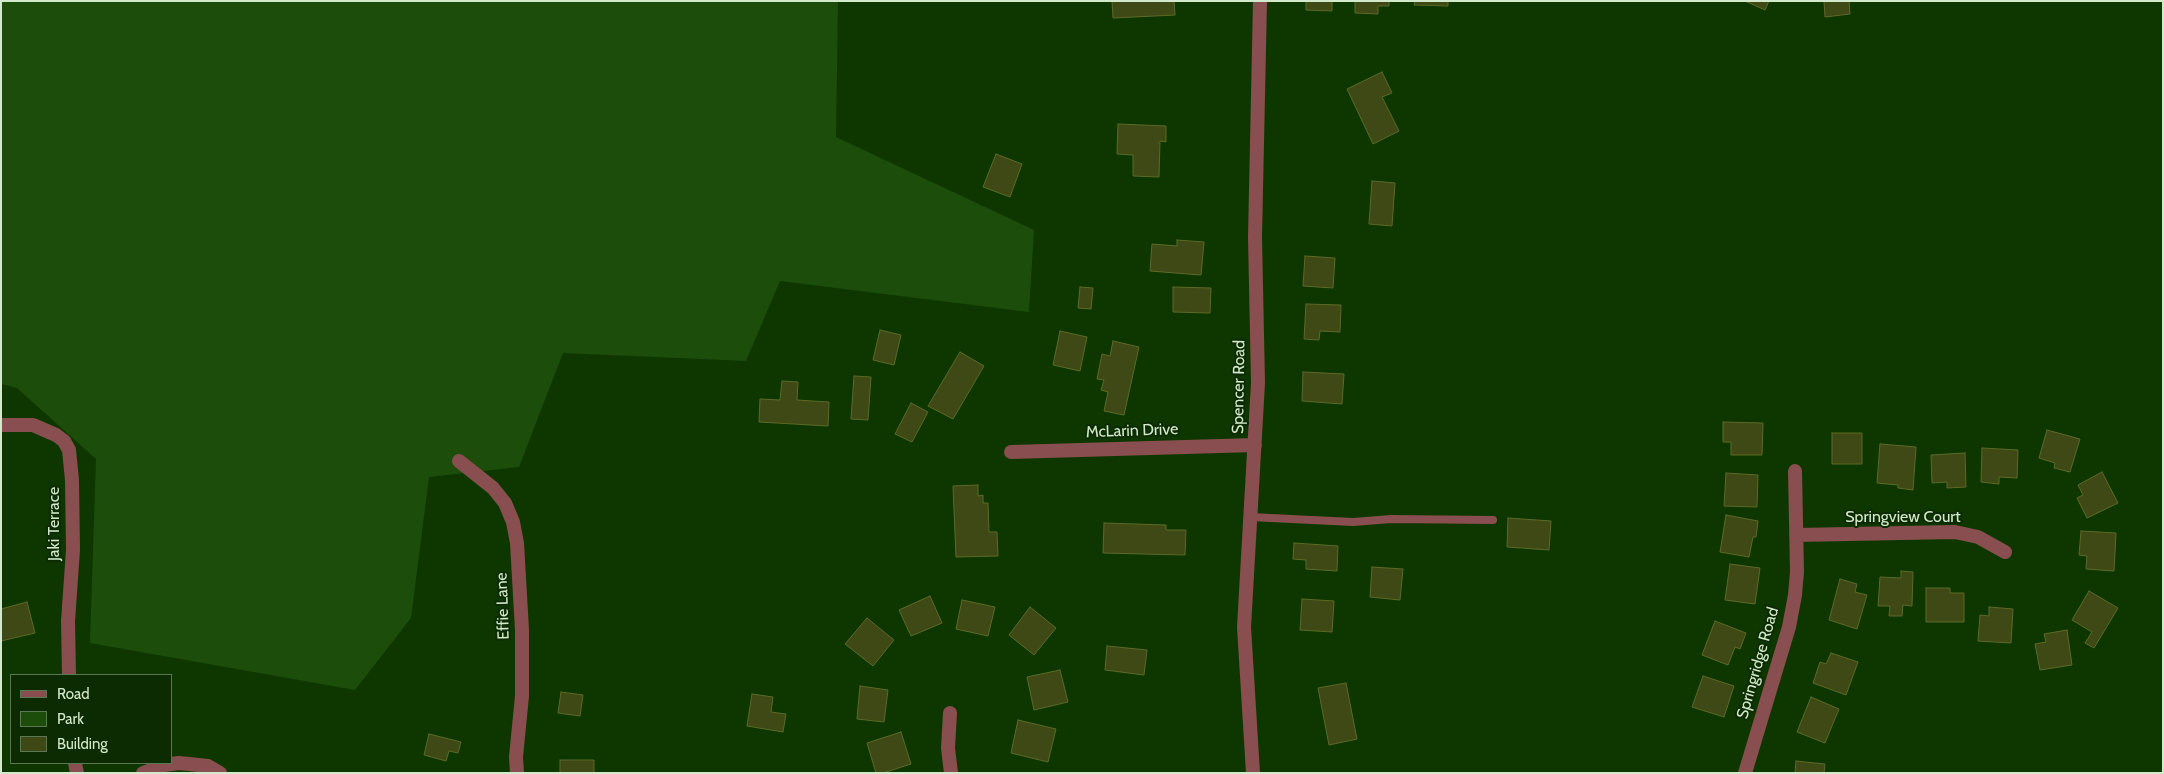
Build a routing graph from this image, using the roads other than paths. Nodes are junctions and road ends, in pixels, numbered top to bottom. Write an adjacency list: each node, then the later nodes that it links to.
1 (1260, 1): 3 (street, Spencer Road)
2 (1, 424): 11 (street, Jaki Terrace)
3 (1255, 445): 4 (street, McLarin Drive); 7 (street, Spencer Road)
4 (1011, 452)
5 (459, 461): 17 (street, Effie Lane)
6 (1795, 472): 9 (street, Springridge Road)
7 (1250, 517): 8 (lane); 19 (street, Spencer Road)
8 (1493, 520)
9 (1796, 535): 10 (street, Springview Court); 20 (street, Springridge Road)
10 (2005, 552)
11 (69, 674)
12 (950, 713): 18 (street)
13 (172, 764): 16 (street)
14 (172, 764): 15 (street)
15 (143, 773)
16 (220, 773)
17 (517, 773)
18 (951, 773)
19 (1253, 773)
20 (1745, 773)

